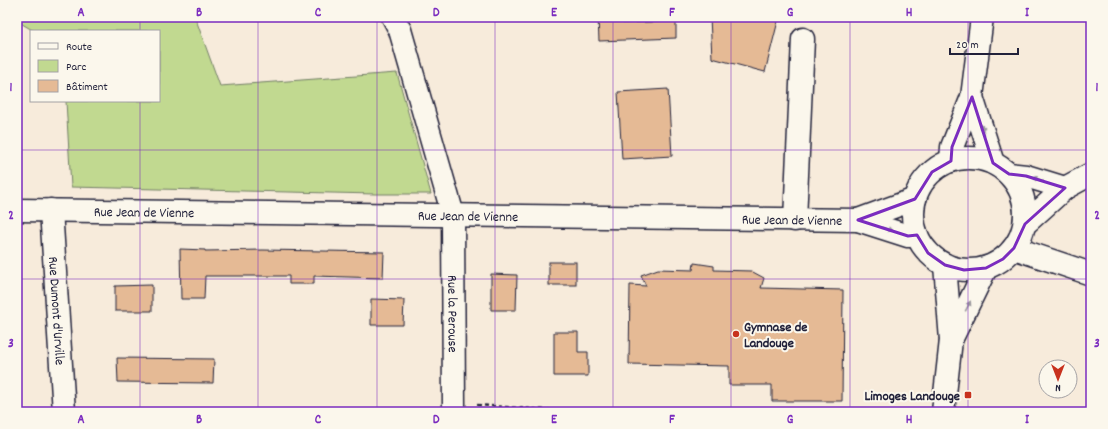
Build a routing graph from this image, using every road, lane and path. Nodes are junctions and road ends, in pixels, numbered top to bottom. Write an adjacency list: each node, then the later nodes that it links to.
1 (393, 17): 12 (main road, Rue la Perouse)
2 (982, 17): 4 (main road)
3 (802, 39): 13 (main road)
4 (972, 97): 5 (main road); 6 (main road, one-way to 4)
5 (951, 161): 6 (main road); 9 (main road)
6 (1001, 169): 8 (main road, one-way to 6); 15 (main road)
7 (1091, 174): 8 (main road)
8 (1065, 188): 15 (main road)
9 (915, 199): 14 (main road); 16 (main road)
10 (17, 210): 11 (main road, Rue Jean de Vienne)
11 (51, 210): 12 (main road, Rue Jean de Vienne); 23 (main road, Rue Dumont d'Urville)
12 (453, 216): 13 (main road, Rue Jean de Vienne); 22 (main road, Rue la Perouse)
13 (795, 220): 14 (main road, Rue Jean de Vienne)
14 (858, 220): 16 (main road, Rue Jean de Vienne, one-way to 16)
15 (1025, 224): 17 (main road)
16 (917, 235): 18 (main road)
17 (1014, 248): 19 (main road); 20 (main road)
18 (945, 265): 19 (main road); 21 (main road)
19 (986, 268): 21 (main road, one-way to 19)
20 (1091, 274)
21 (951, 340): 25 (main road)
22 (454, 408): 24 (path)
23 (64, 412)
24 (576, 412)
25 (943, 412)

